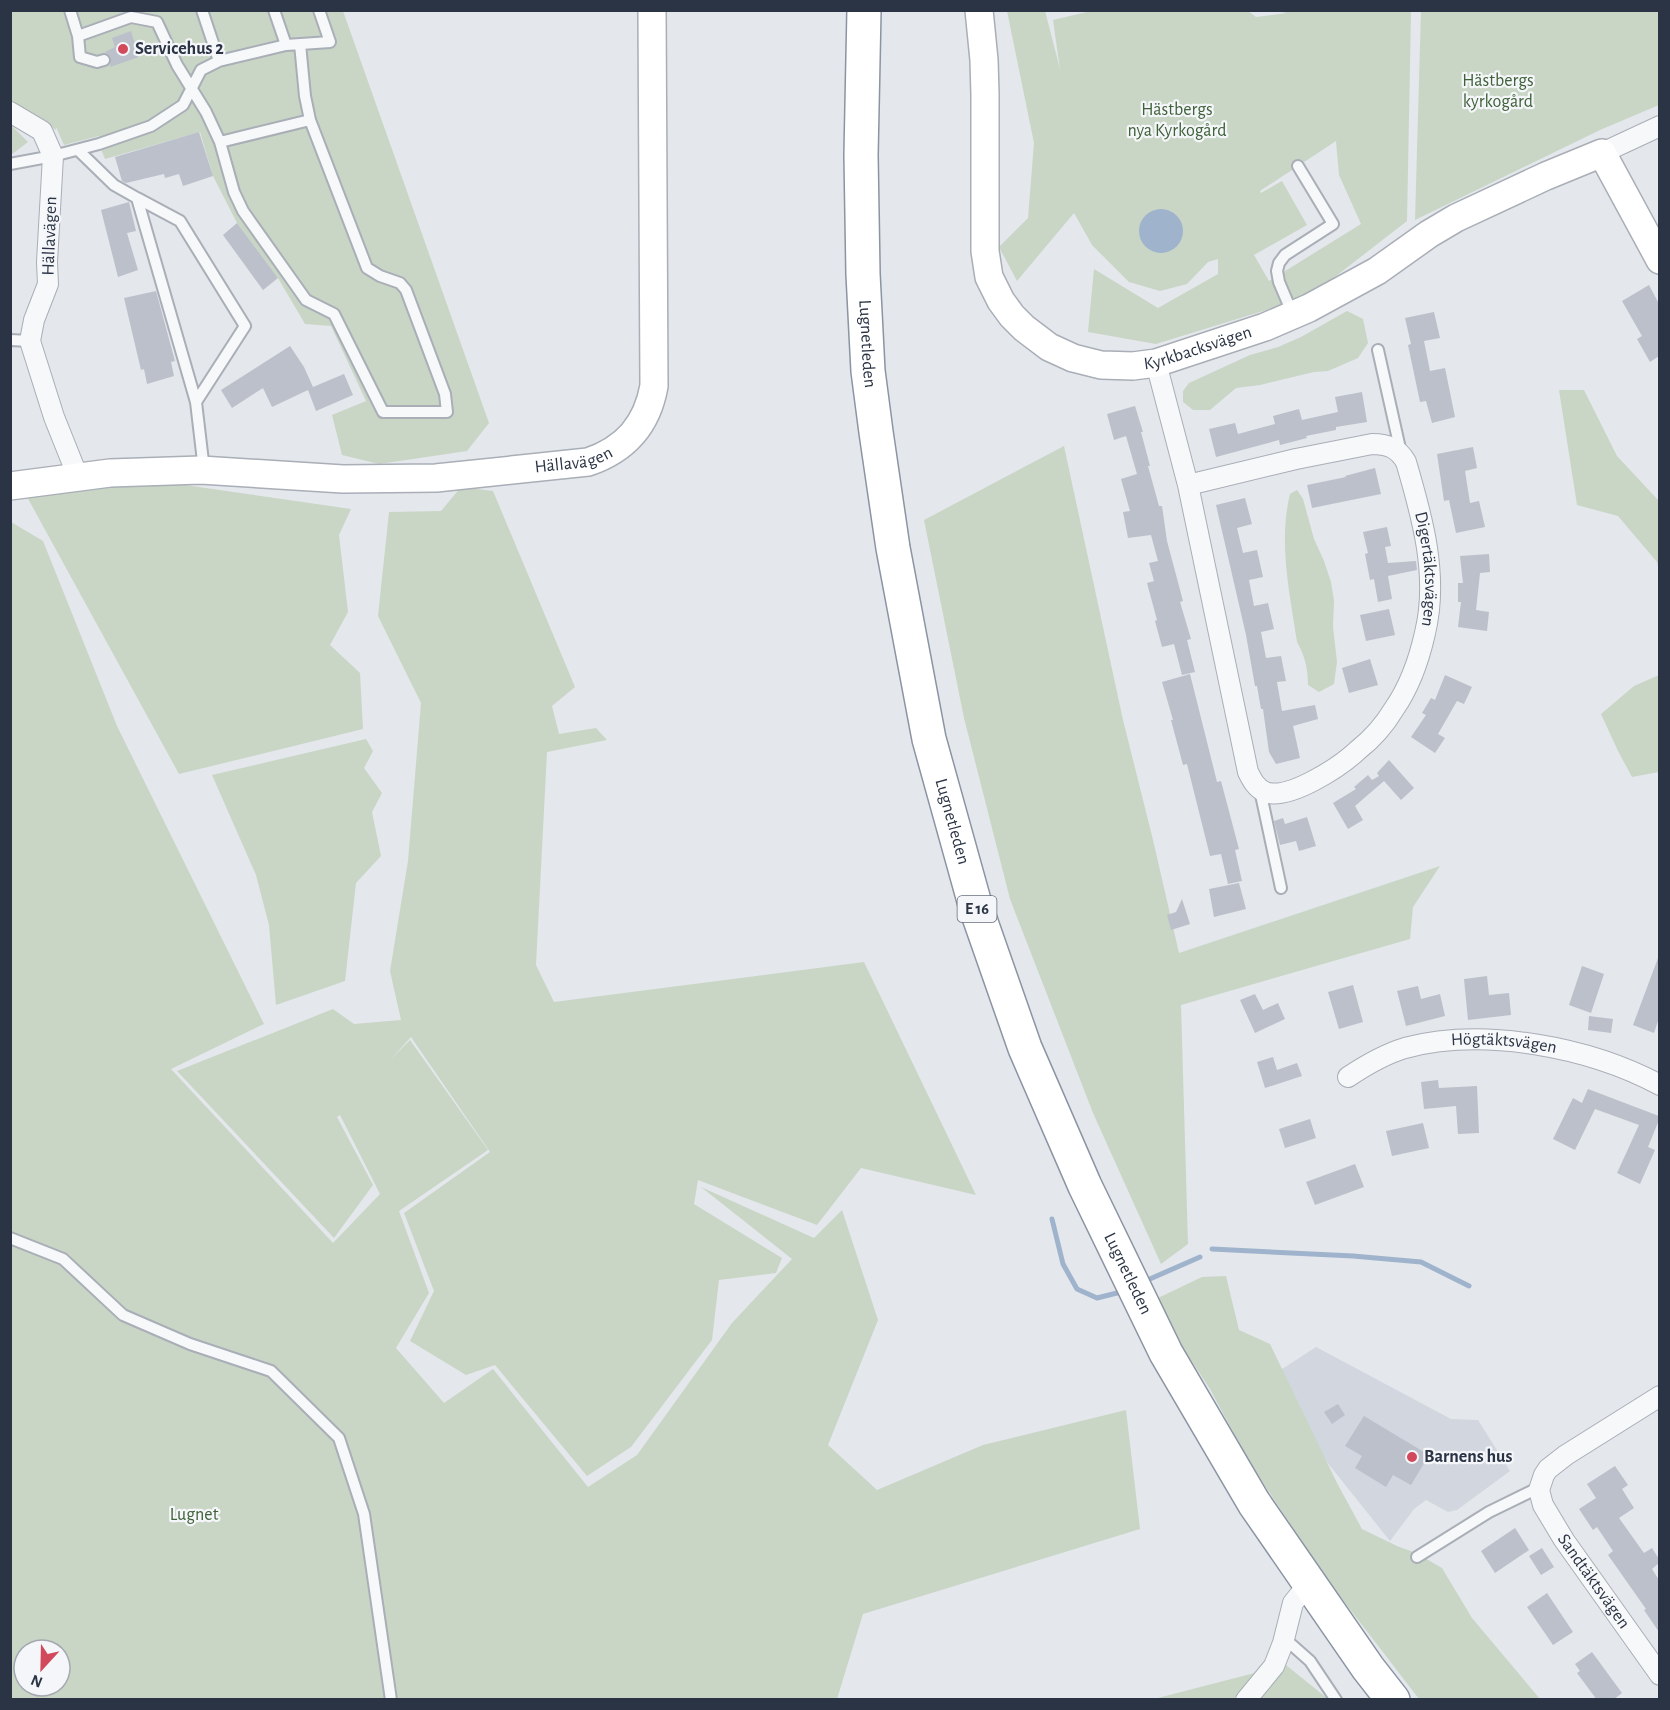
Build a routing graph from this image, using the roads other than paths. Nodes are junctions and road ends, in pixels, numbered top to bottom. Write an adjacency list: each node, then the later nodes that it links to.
1 (70, 10): 9 (lane)
2 (202, 10): 13 (lane)
3 (274, 10): 11 (lane)
4 (319, 10): 10 (lane)
5 (651, 10): 32 (street, Hällavägen)
6 (979, 10): 29 (street, Kyrkbacksvägen)
7 (130, 14): 9 (lane); 14 (lane)
8 (863, 15): 44 (highway, Lugnetleden / E 16)
9 (78, 36): 12 (lane)
10 (300, 44): 11 (lane); 16 (lane)
11 (286, 45): 13 (lane)
12 (104, 60)
13 (219, 61): 14 (lane)
14 (191, 88): 18 (lane); 19 (lane)
15 (10, 112): 21 (street)
16 (310, 120): 18 (lane); 18 (lane)
17 (1659, 126): 20 (street, Kyrkbacksvägen)
18 (220, 142)
19 (78, 150): 21 (lane); 24 (lane)
20 (1602, 153): 25 (street); 26 (street, Kyrkbacksvägen)
21 (53, 156): 22 (lane); 27 (street, Hällavägen)
22 (10, 164)
23 (1298, 166): 26 (lane)
24 (137, 198): 30 (lane); 30 (lane)
25 (1659, 260)
26 (1293, 315): 29 (street, Kyrkbacksvägen)
27 (20, 340): 33 (street, Hällavägen)
28 (1378, 350): 31 (lane)
29 (1156, 363): 34 (street)
30 (196, 402): 32 (lane)
31 (1401, 453): 34 (street); 36 (street, Digertäktsvägen)
32 (204, 471): 33 (street, Hällavägen)
33 (78, 477): 35 (street, Hällavägen)
34 (1188, 485): 36 (street)
35 (10, 486)
36 (1260, 790): 37 (lane)
37 (1281, 888)
38 (1348, 1077): 39 (street, Högtäktsvägen)
39 (1659, 1085)
40 (10, 1238): 47 (lane)
41 (1659, 1396): 42 (street)
42 (1540, 1485): 43 (lane); 46 (street, Sandtäktsvägen)
43 (1417, 1557)
44 (1309, 1583): 45 (street); 50 (highway, Lugnetleden / E 16)
45 (1284, 1638): 48 (street); 49 (lane)
46 (1659, 1675)
47 (391, 1700)
48 (1246, 1700)
49 (1336, 1700)
50 (1393, 1700)

